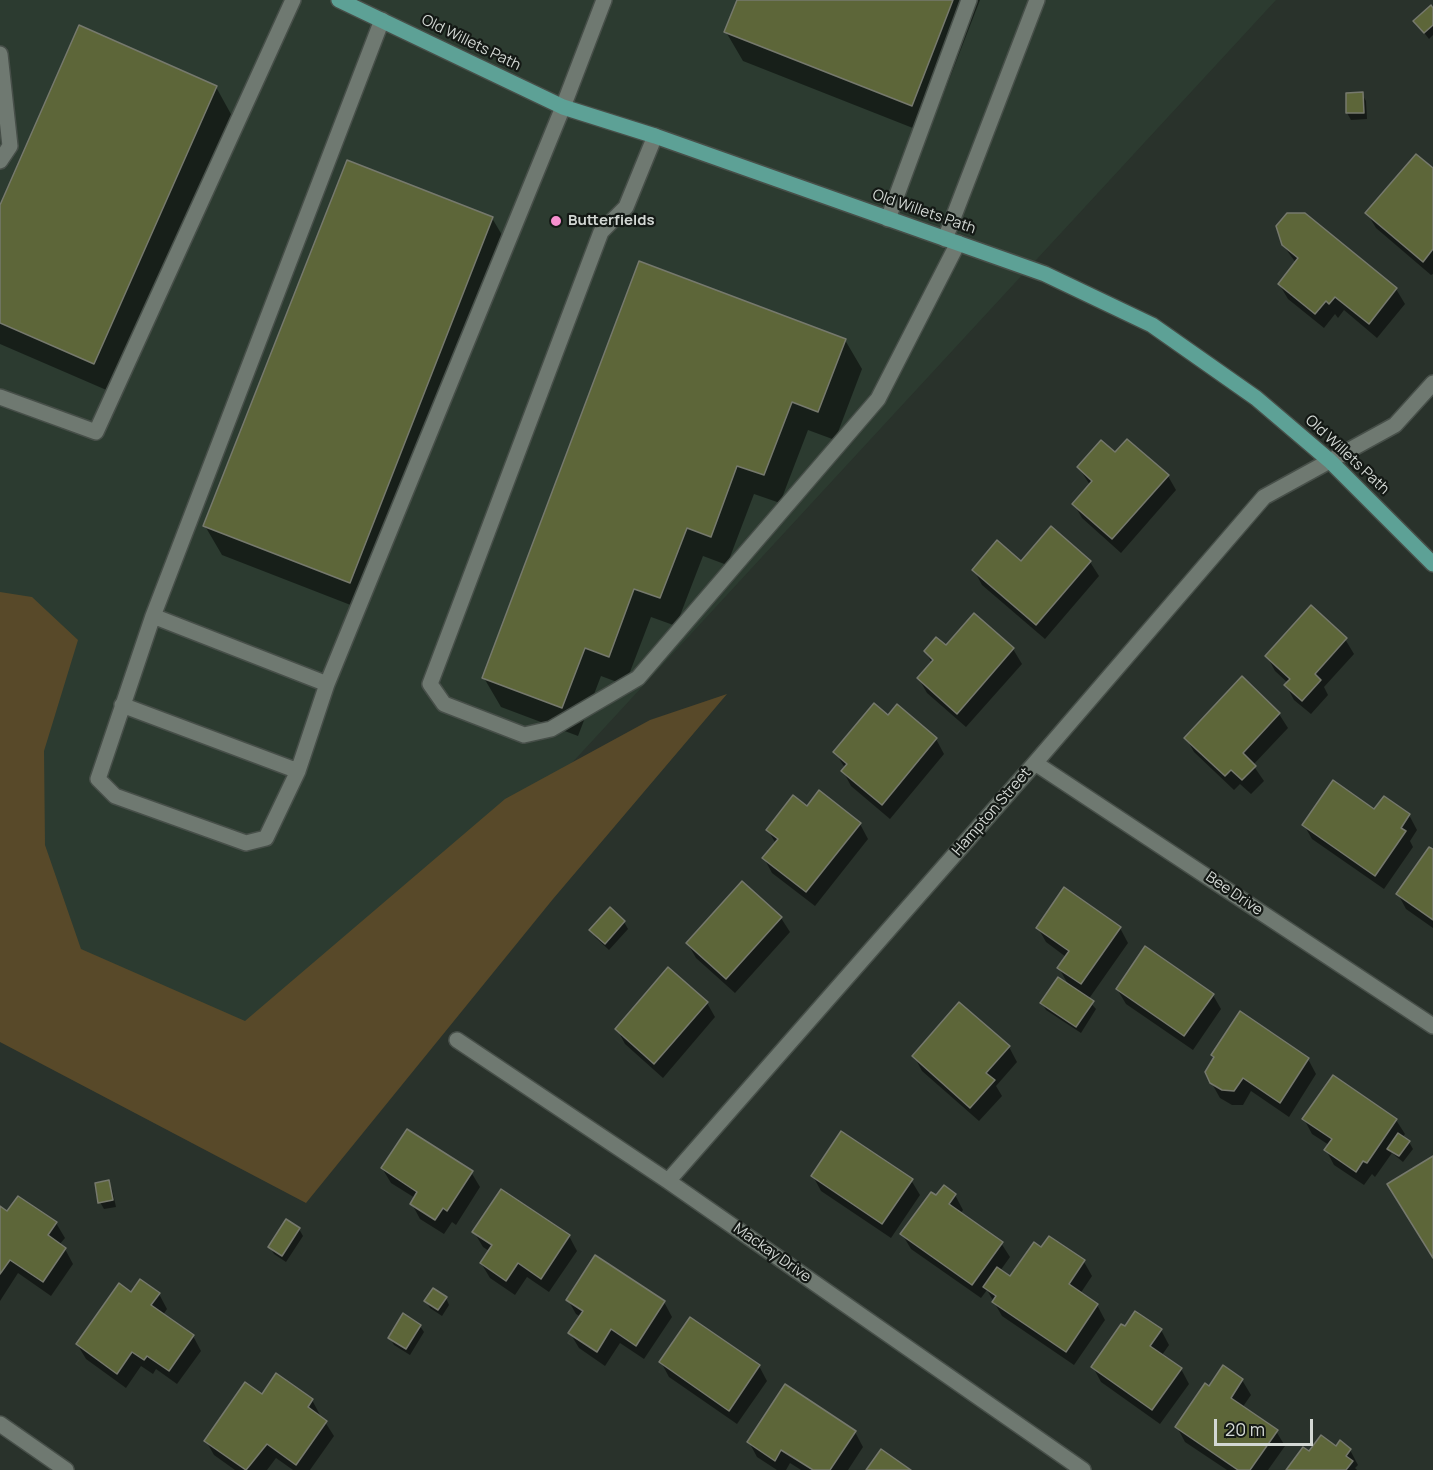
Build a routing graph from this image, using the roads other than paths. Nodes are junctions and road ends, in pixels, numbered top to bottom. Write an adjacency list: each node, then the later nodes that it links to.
1 (293, 0): 14 (street)
2 (339, 0): 6 (main road, Old Willets Path)
3 (604, 0): 8 (street)
4 (969, 0): 11 (street)
5 (1037, 0): 12 (street)
6 (382, 20): 8 (main road, Old Willets Path); 17 (street)
7 (0, 54): 10 (street)
8 (563, 107): 9 (main road, Old Willets Path); 18 (street)
9 (655, 136): 11 (main road, Old Willets Path); 12 (street)
10 (0, 161)
11 (888, 219): 12 (main road, Old Willets Path)
12 (952, 241): 15 (main road, Old Willets Path)
13 (1433, 383): 15 (street, Hampton Street)
14 (0, 397)
15 (1330, 461): 16 (main road, Old Willets Path); 20 (street, Hampton Street)
16 (1433, 564)
17 (153, 616): 18 (street); 19 (street)
18 (327, 684): 21 (street)
19 (122, 705): 21 (street); 21 (street)
20 (1035, 763): 22 (street, Bee Drive); 24 (street, Hampton Street)
21 (298, 771)
22 (1433, 1026)
23 (457, 1040): 24 (street, Mackay Drive)
24 (668, 1181): 27 (street, Mackay Drive)
25 (0, 1424): 26 (street)
26 (66, 1470)
27 (1083, 1470)

